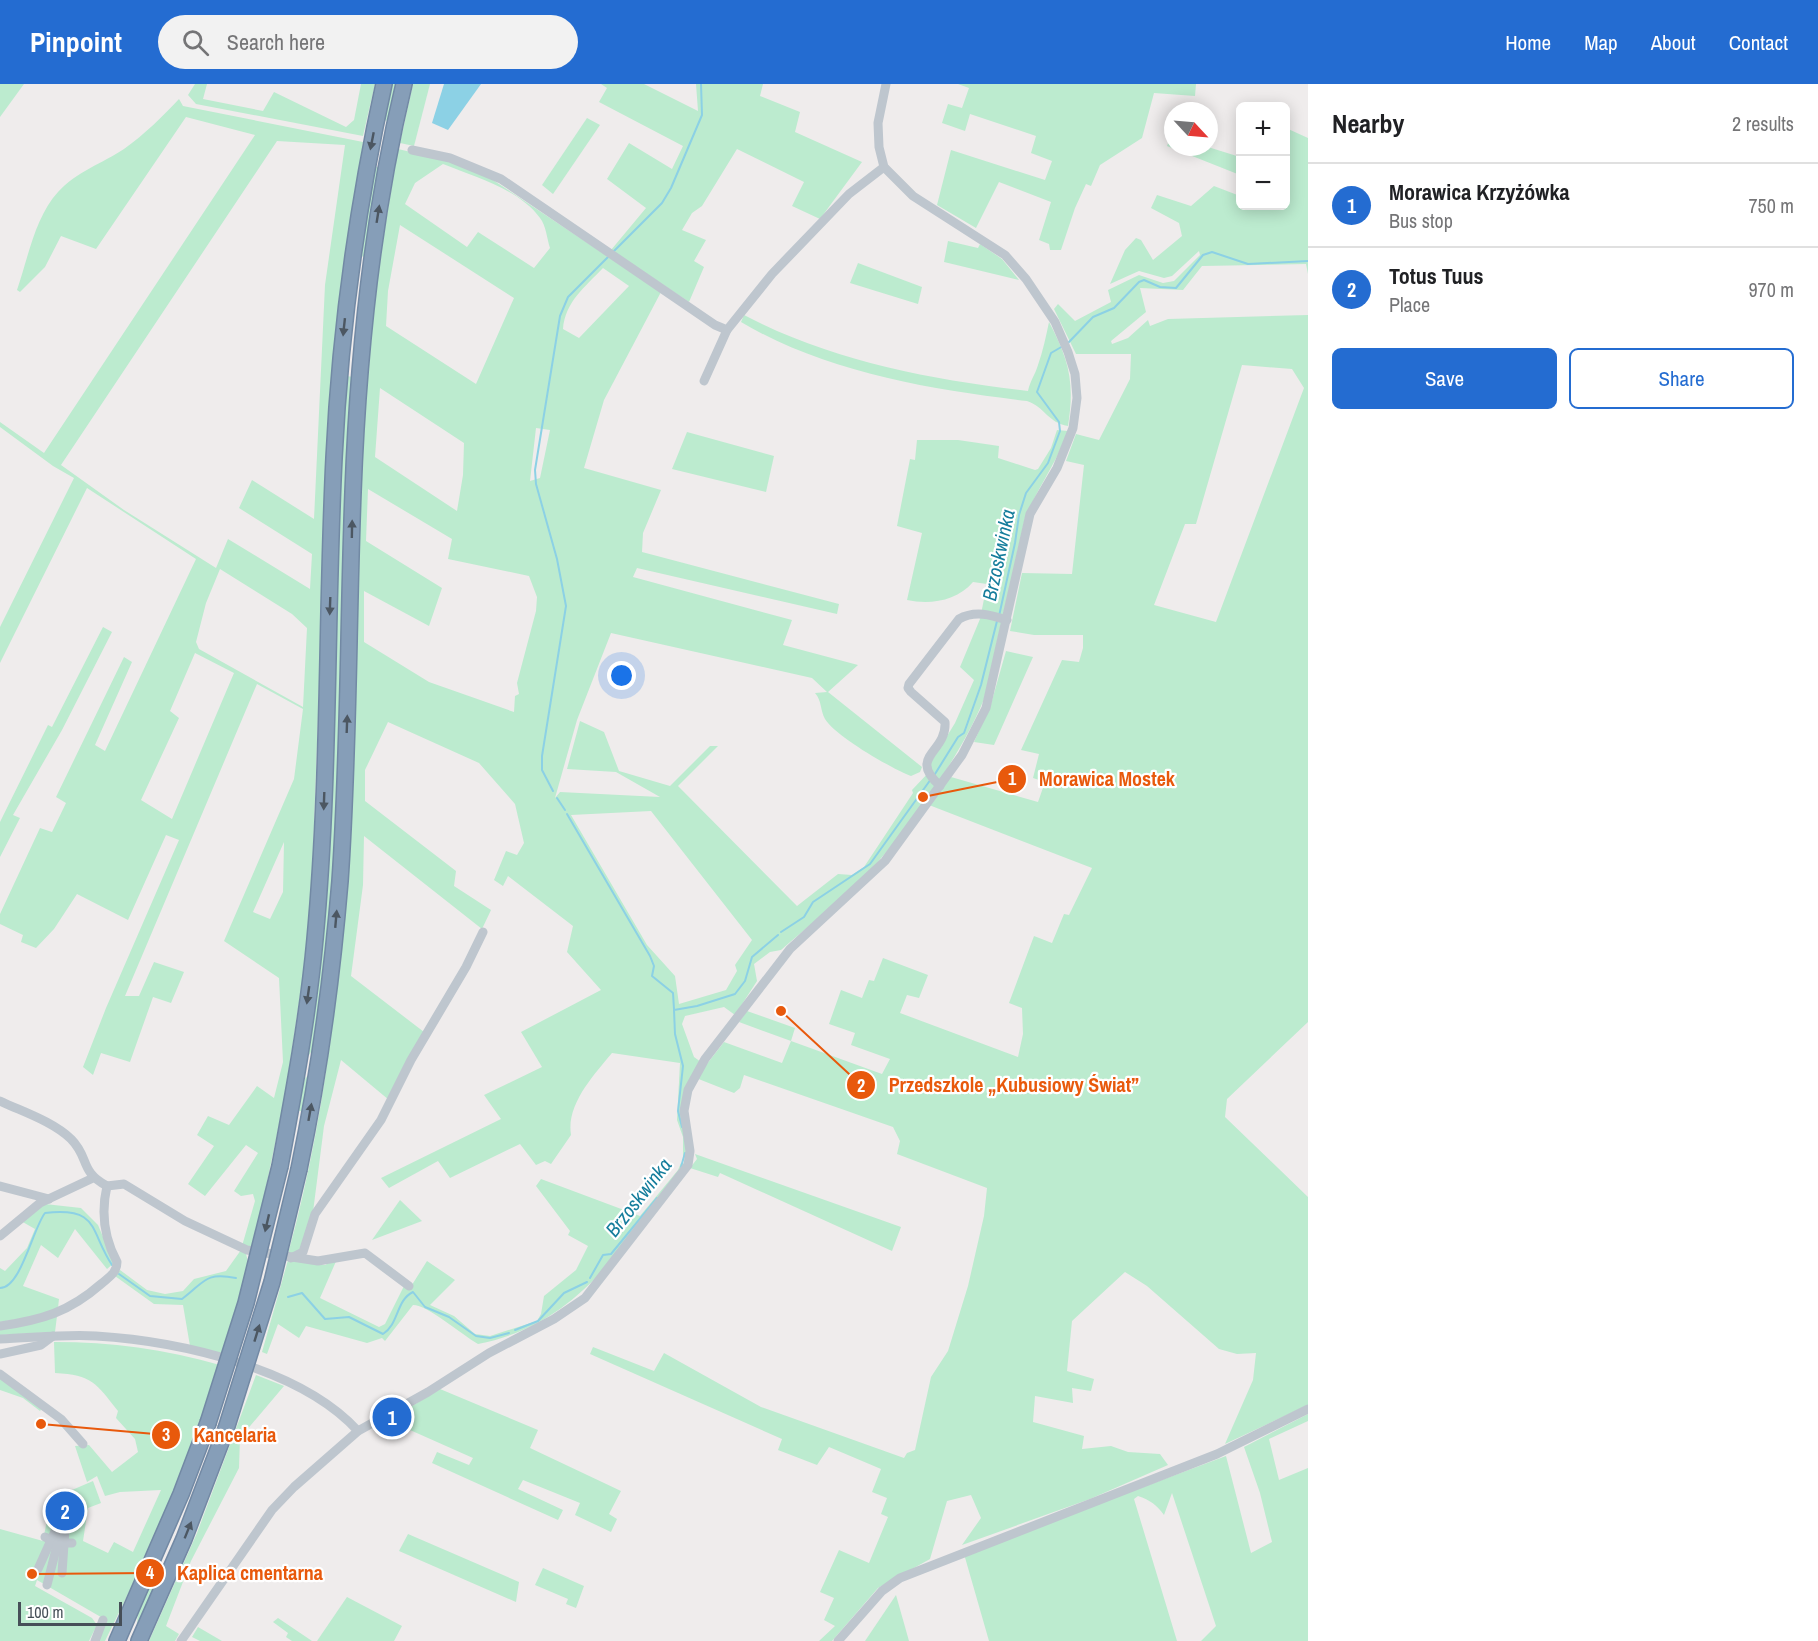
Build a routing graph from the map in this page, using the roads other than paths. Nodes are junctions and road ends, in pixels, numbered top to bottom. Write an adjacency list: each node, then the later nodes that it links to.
1 (384, 84): 38 (highway, one-way to 38, bridge)
2 (404, 84): 39 (highway, one-way to 2, bridge)
3 (886, 84): 5 (street)
4 (412, 150): 6 (street)
5 (884, 167): 6 (street); 8 (street)
6 (727, 330): 7 (street)
7 (704, 381)
8 (1001, 618): 9 (street); 9 (street)
9 (934, 780): 25 (street)
10 (483, 932): 17 (street)
11 (0, 1101): 12 (street)
12 (93, 1178): 14 (street); 15 (street)
13 (0, 1186): 15 (street)
14 (107, 1186): 17 (street); 19 (street)
15 (49, 1199): 16 (street)
16 (0, 1236)
17 (291, 1258): 18 (street)
18 (409, 1286)
19 (0, 1326)
20 (52, 1336): 21 (street); 22 (street); 25 (street)
21 (0, 1339)
22 (0, 1354)
23 (0, 1374): 26 (street)
24 (1308, 1409): 41 (street)
25 (358, 1431): 40 (street)
26 (83, 1444)
27 (69, 1498): 28 (street); 29 (street); 30 (street)
28 (51, 1508): 29 (street); 31 (street)
29 (65, 1511): 30 (street); 31 (street)
30 (78, 1513): 31 (street)
31 (62, 1525): 32 (street)
32 (58, 1542): 33 (street); 34 (street); 35 (street)
33 (38, 1569)
34 (62, 1573)
35 (47, 1585)
36 (103, 1620): 37 (street)
37 (95, 1641)
38 (117, 1641)
39 (139, 1641)
40 (181, 1641)
41 (838, 1641)

